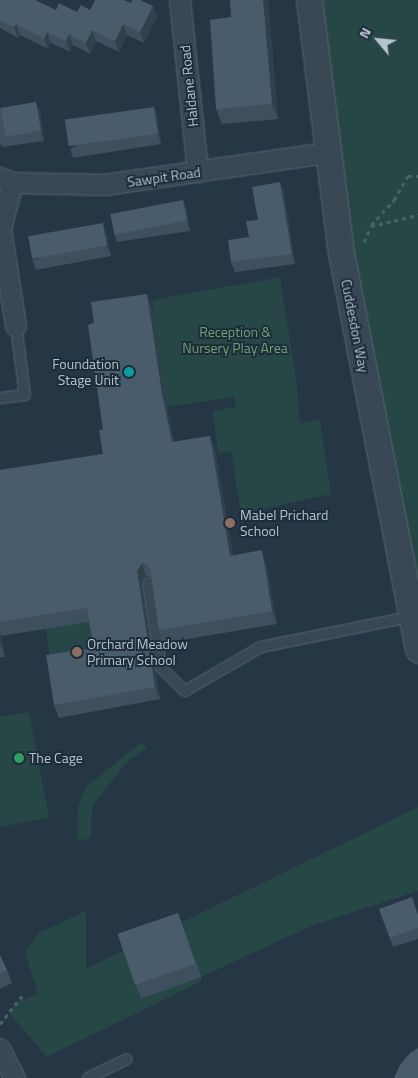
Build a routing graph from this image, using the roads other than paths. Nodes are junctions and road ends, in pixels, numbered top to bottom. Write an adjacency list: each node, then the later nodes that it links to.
1 (180, 0): 4 (street, Haldane Road)
2 (309, 0): 3 (street, Cuddesdon Way)
3 (328, 153): 4 (street, Sawpit Road); 9 (street, Cuddesdon Way)
4 (198, 172): 5 (street, Sawpit Road)
5 (6, 180): 6 (street)
6 (16, 326): 7 (lane)
7 (0, 398)
8 (148, 583): 9 (lane)
9 (410, 616): 10 (street, Cuddesdon Way)
10 (418, 650)
11 (0, 1048): 13 (street)
12 (127, 1058): 14 (lane)
13 (15, 1078)
14 (88, 1078)

